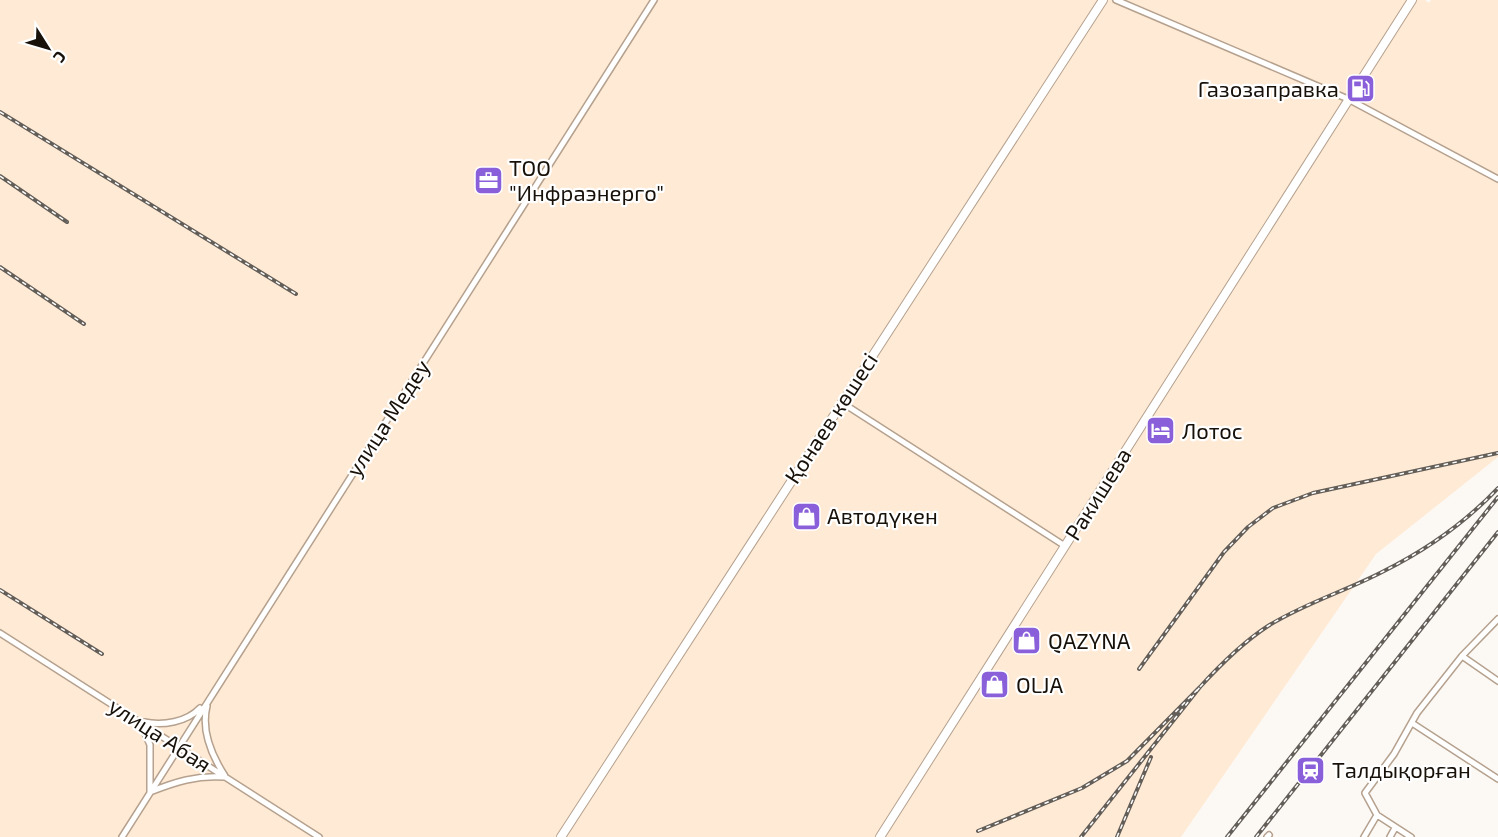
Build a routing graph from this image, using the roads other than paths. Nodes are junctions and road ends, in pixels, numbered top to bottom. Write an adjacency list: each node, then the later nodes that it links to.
1 (654, 0): 13 (street, улица Медеу)
2 (1103, 0): 7 (street, Қонаев көшесі)
3 (1116, 0): 5 (street)
4 (1412, 0): 5 (street, Ракишева)
5 (1348, 99): 6 (street); 8 (street, Ракишева)
6 (1498, 178)
7 (841, 402): 8 (street); 24 (street, Қонаев көшесі)
8 (1065, 546): 25 (street, Ракишева)
9 (1498, 619): 11 (street)
10 (0, 633): 14 (street, улица Абая)
11 (1462, 656): 12 (street); 15 (street)
12 (1498, 681)
13 (208, 700): 14 (street); 16 (street, улица Медеу); 17 (street)
14 (140, 721): 16 (street, улица Абая); 19 (street)
15 (1412, 723): 18 (street); 20 (street)
16 (178, 747): 17 (street, улица Абая); 19 (street, улица Медеу)
17 (226, 778): 19 (street); 23 (street, улица Абая)
18 (1498, 779)
19 (150, 792): 22 (street, улица Медеу)
20 (1377, 815): 21 (street); 26 (street)
21 (1395, 828): 27 (street); 28 (street)
22 (122, 837)
23 (319, 837)
24 (561, 837)
25 (880, 837)
26 (1364, 837)
27 (1390, 837)
28 (1411, 837)

